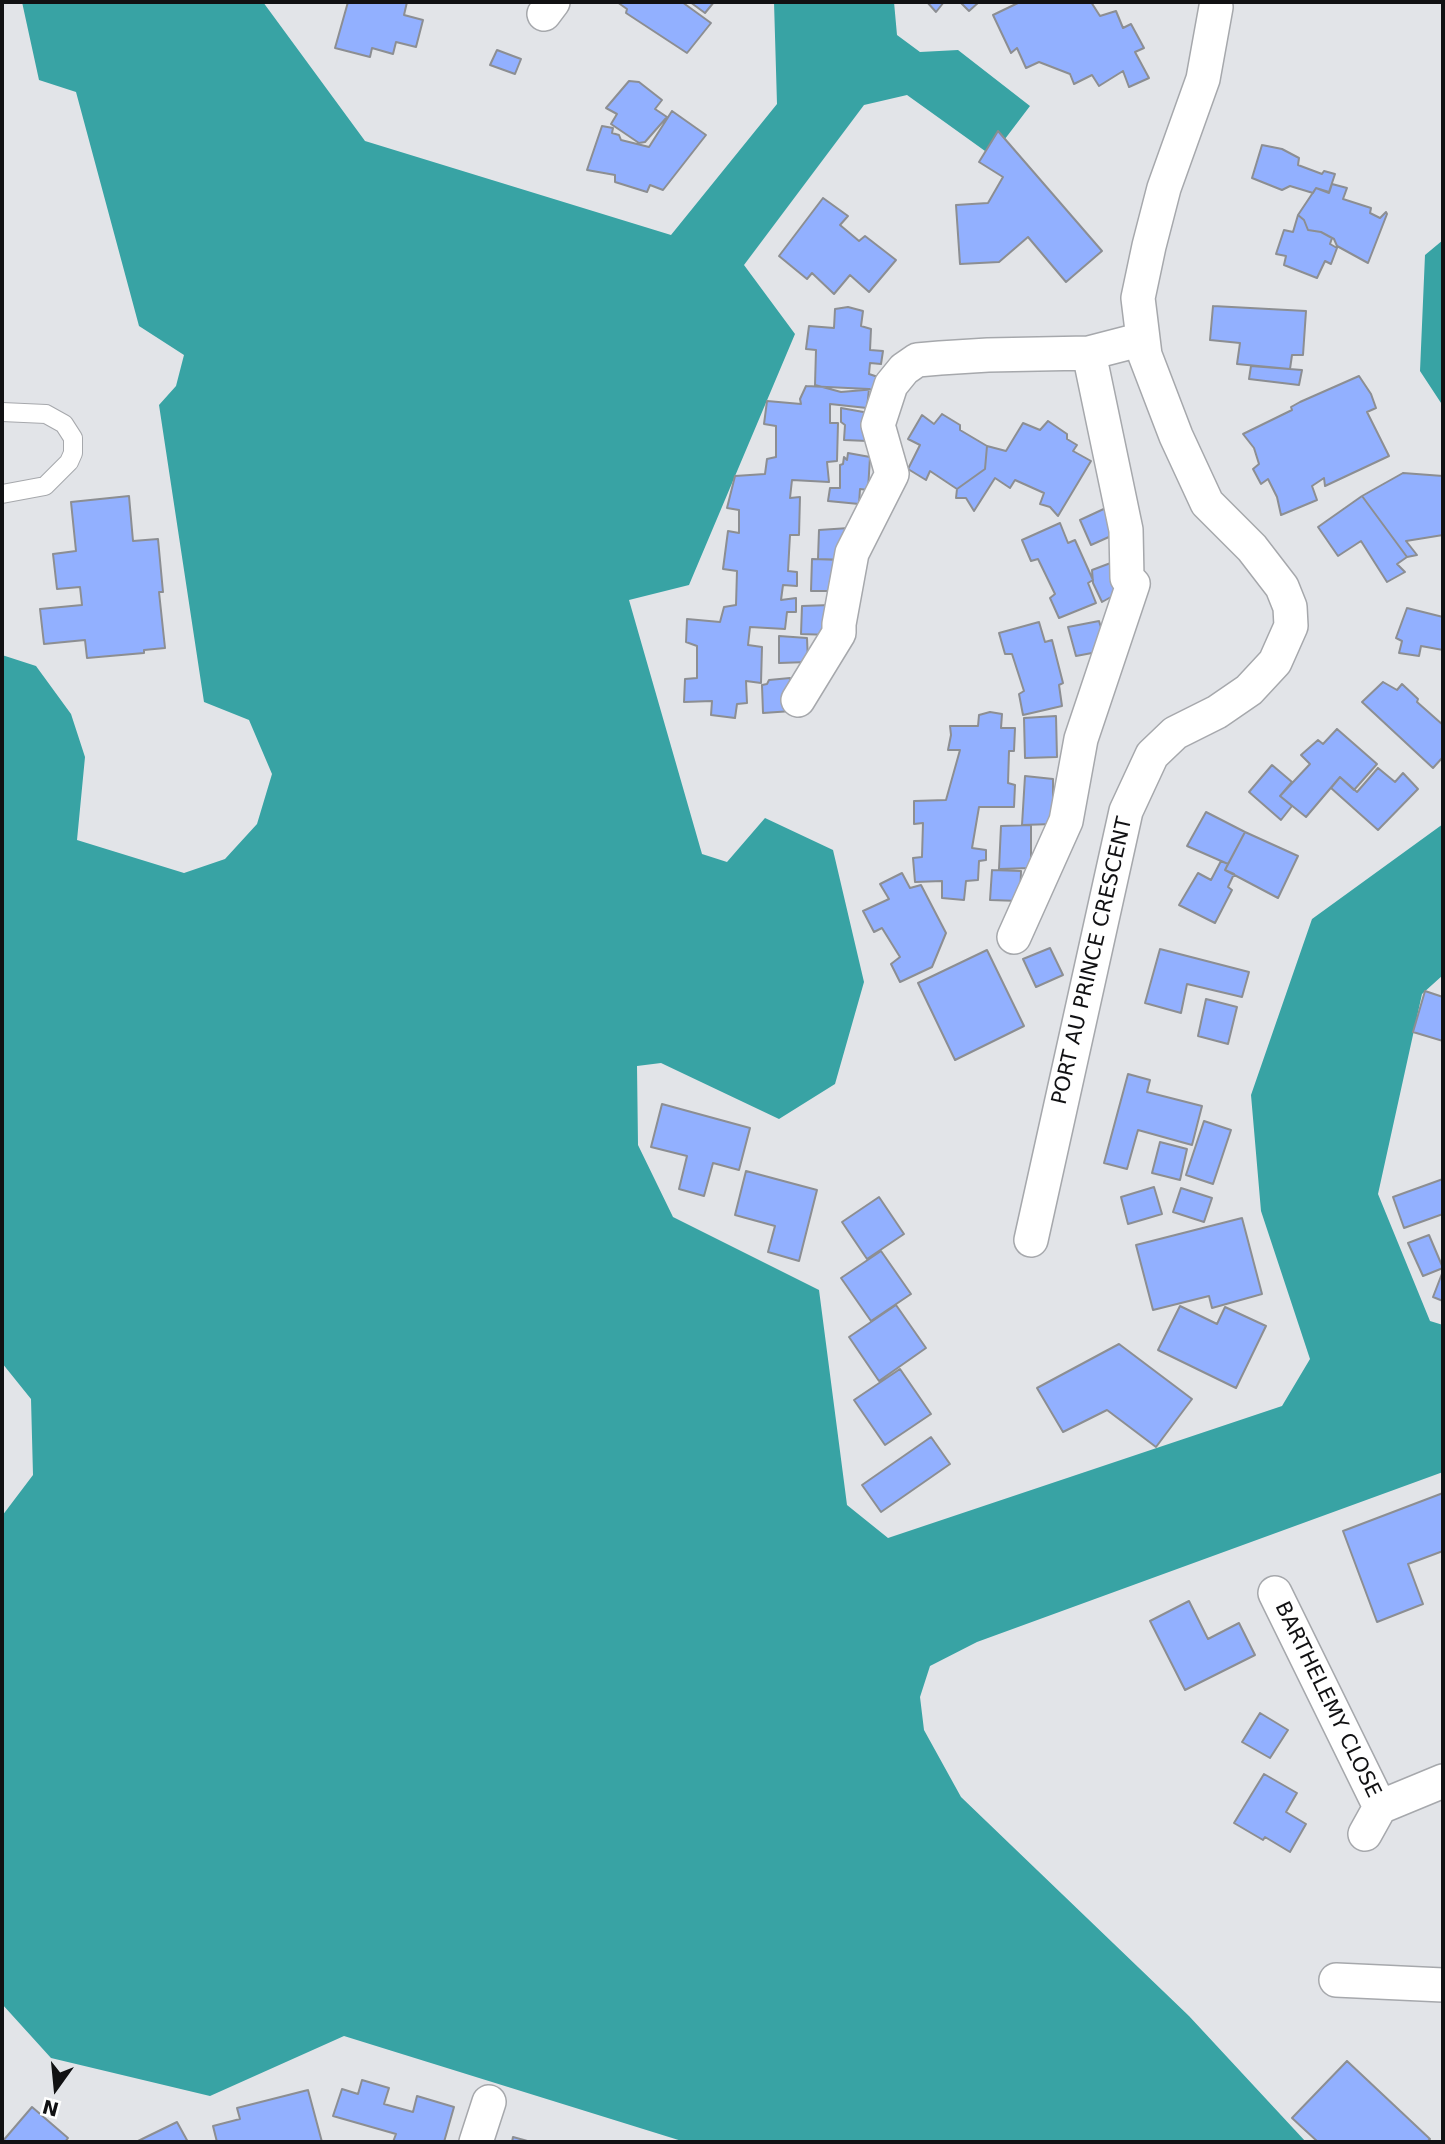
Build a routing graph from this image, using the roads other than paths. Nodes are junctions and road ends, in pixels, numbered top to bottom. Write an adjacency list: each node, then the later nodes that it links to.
1 (1218, 4): 2 (street, PORT AU PRINCE CRESCENT)
2 (1143, 339): 3 (street); 8 (street, PORT AU PRINCE CRESCENT)
3 (1089, 353): 6 (street); 7 (street)
4 (2, 412): 5 (lane)
5 (2, 494)
6 (798, 700)
7 (1014, 937)
8 (1031, 1240)
9 (1275, 1593): 10 (street, BARTHELEMY CLOSE)
10 (1443, 1781)
11 (1336, 1980): 12 (street)
12 (1443, 1985)
13 (489, 2102): 14 (street)
14 (476, 2142)

